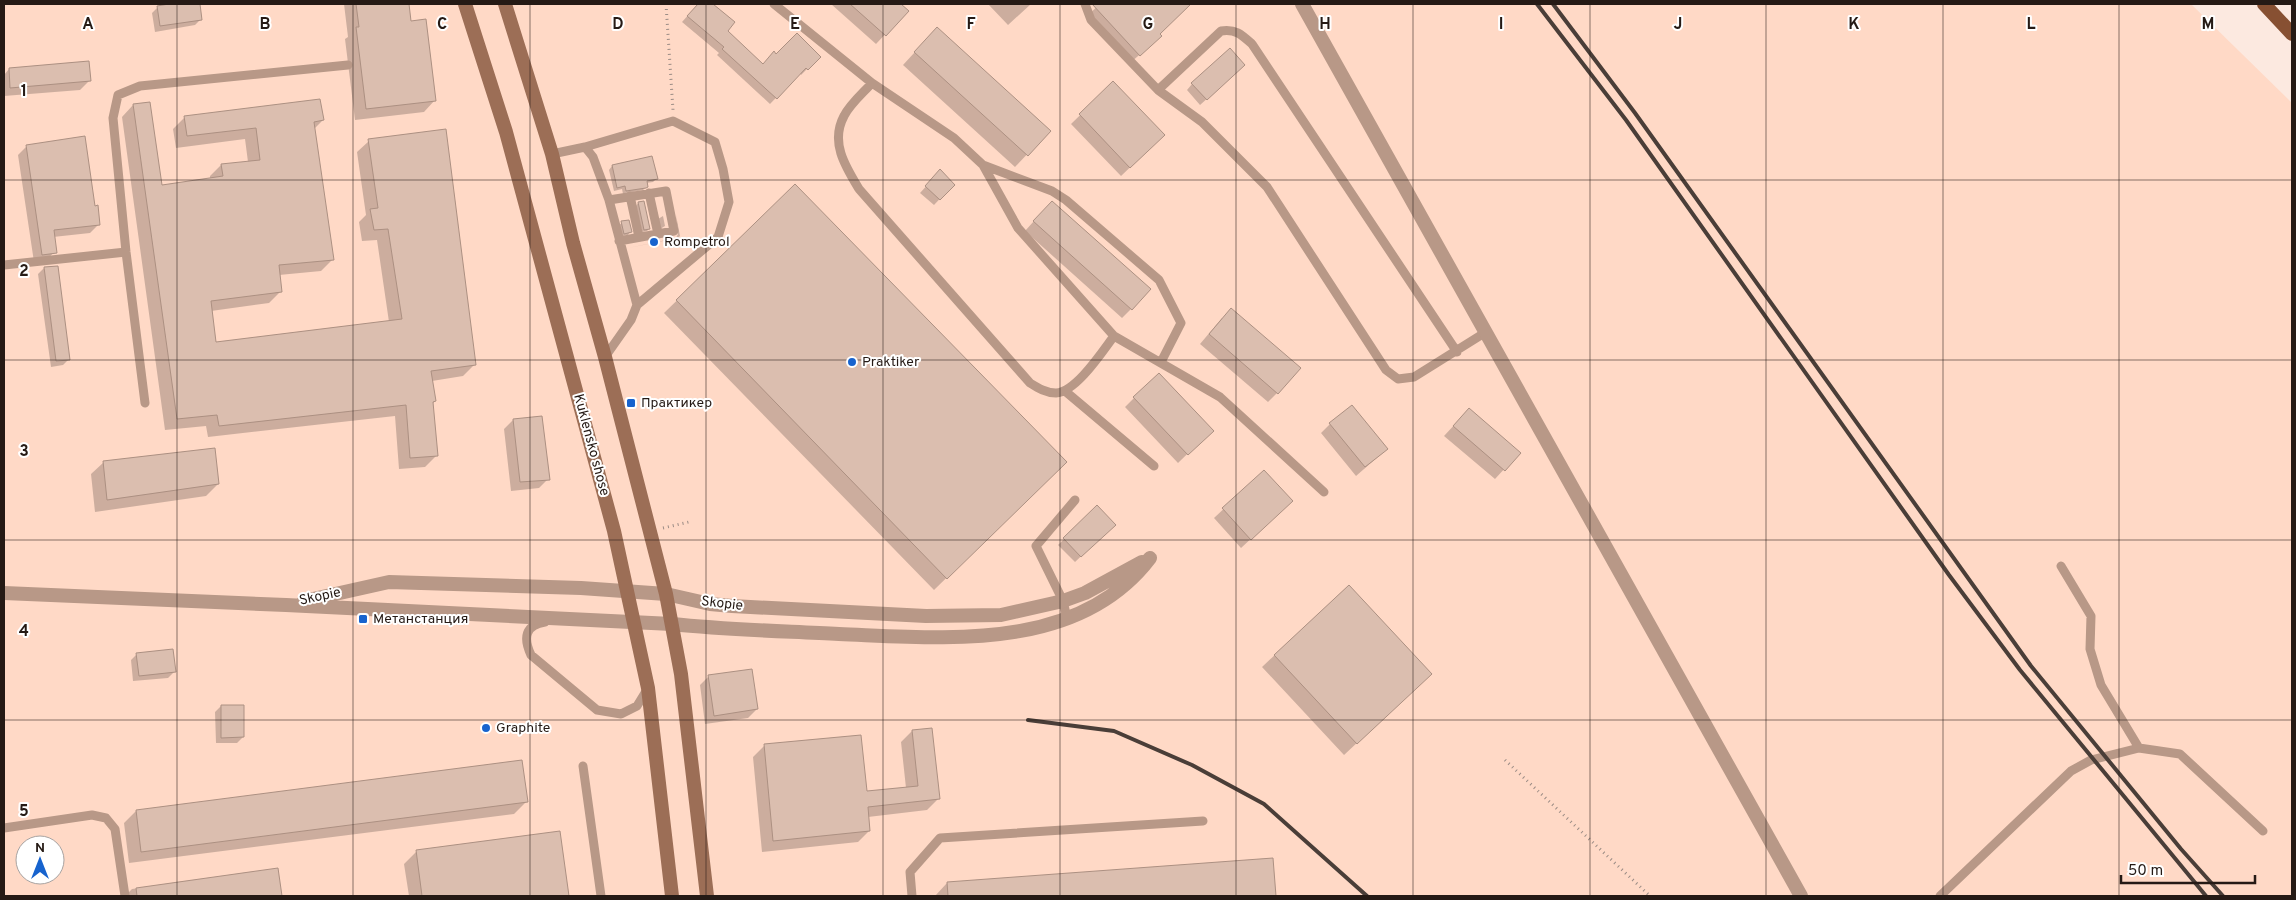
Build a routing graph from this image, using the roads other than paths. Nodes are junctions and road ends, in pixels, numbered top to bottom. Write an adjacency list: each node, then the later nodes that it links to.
1 (465, 4): 34 (main road, Kuklensko shose)
2 (506, 4): 12 (main road)
3 (774, 4): 9 (lane)
4 (1085, 4): 10 (lane)
5 (1302, 4): 23 (street)
6 (2264, 4): 7 (main road)
7 (2292, 34)
8 (348, 65): 20 (lane)
9 (872, 83): 13 (lane); 28 (lane)
10 (1158, 90): 25 (lane); 25 (lane)
11 (585, 147): 12 (lane); 16 (lane); 22 (lane)
12 (552, 154): 26 (main road)
13 (983, 165): 24 (lane); 27 (lane)
14 (649, 193): 15 (lane); 17 (lane); 17 (lane)
15 (630, 196): 16 (lane); 18 (lane)
16 (609, 200): 19 (lane)
17 (658, 234): 18 (lane)
18 (639, 237): 19 (lane)
19 (619, 241): 22 (lane)
20 (126, 252): 21 (lane); 29 (lane)
21 (4, 265)
22 (637, 305): 26 (lane)
23 (1486, 332): 25 (lane); 56 (street)
24 (1114, 336): 27 (lane); 28 (lane)
25 (1457, 352)
26 (605, 357): 36 (main road)
27 (1161, 362): 31 (lane)
28 (1065, 391): 30 (lane)
29 (145, 403)
30 (1154, 466)
31 (1324, 492)
32 (1075, 500): 37 (lane)
33 (2061, 566): 46 (lane)
34 (628, 591): 36 (street, Skopie); 38 (street, Skopie); 42 (main road, Kuklensko shose)
35 (4, 593): 38 (street, Skopie)
36 (666, 594): 39 (street, Skopie); 43 (main road)
37 (1063, 601): 39 (street, Skopie); 41 (lane); 41 (street, Skopie)
38 (286, 604): 40 (street, Skopie)
39 (900, 614): 44 (street)
40 (568, 618): 42 (street, Skopie); 45 (lane)
41 (1067, 618): 44 (street, Skopie)
42 (635, 623): 43 (street, Skopie); 45 (main road, Kuklensko shose)
43 (672, 624): 44 (street, Skopie); 54 (main road)
44 (897, 636)
45 (648, 688): 53 (main road, Kuklensko shose)
46 (2139, 748): 50 (lane); 57 (lane)
47 (583, 766): 52 (lane)
48 (1203, 822): 55 (lane)
49 (4, 828): 51 (lane)
50 (2263, 831)
51 (124, 896)
52 (601, 896)
53 (672, 896)
54 (707, 896)
55 (912, 896)
56 (1801, 896)
57 (1940, 896)

